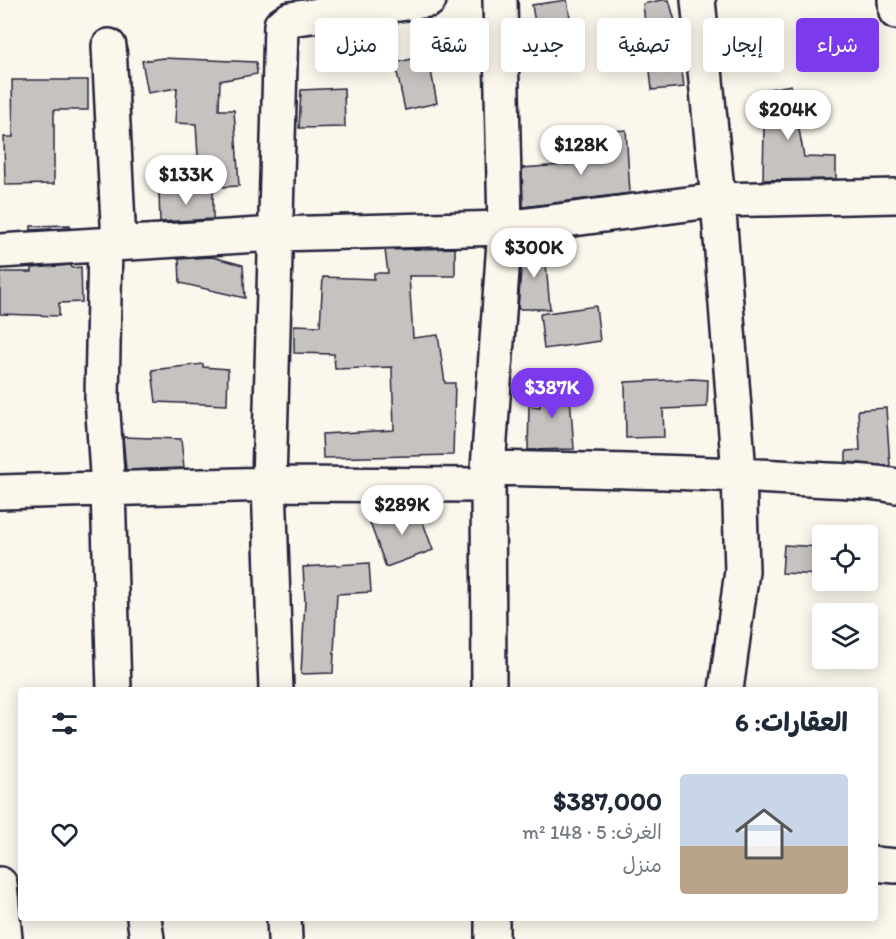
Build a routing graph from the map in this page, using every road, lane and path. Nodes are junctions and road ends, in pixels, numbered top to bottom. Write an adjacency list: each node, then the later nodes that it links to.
1 (429, 0): 10 (street)
2 (500, 0): 9 (street)
3 (698, 0): 8 (street)
4 (895, 0): 5 (street)
5 (896, 12)
6 (109, 46): 11 (street)
7 (896, 196): 8 (street)
8 (718, 201): 9 (street); 13 (street)
9 (505, 228): 10 (street); 14 (street)
10 (275, 234): 11 (street); 15 (street)
11 (112, 244): 12 (street); 17 (street)
12 (0, 251)
13 (739, 473): 14 (street); 16 (street); 22 (street)
14 (488, 476): 15 (street); 21 (street)
15 (269, 484): 17 (street); 20 (street)
16 (896, 486)
17 (108, 489): 18 (street); 19 (street)
18 (0, 492)
19 (114, 687)
20 (276, 687)
21 (489, 687)
22 (726, 687)
23 (878, 864): 24 (street)
24 (896, 866)
25 (0, 884): 29 (street)
26 (144, 921): 30 (street)
27 (284, 921): 31 (street)
28 (492, 921): 32 (street)
29 (5, 939)
30 (147, 939)
31 (285, 939)
32 (492, 939)

